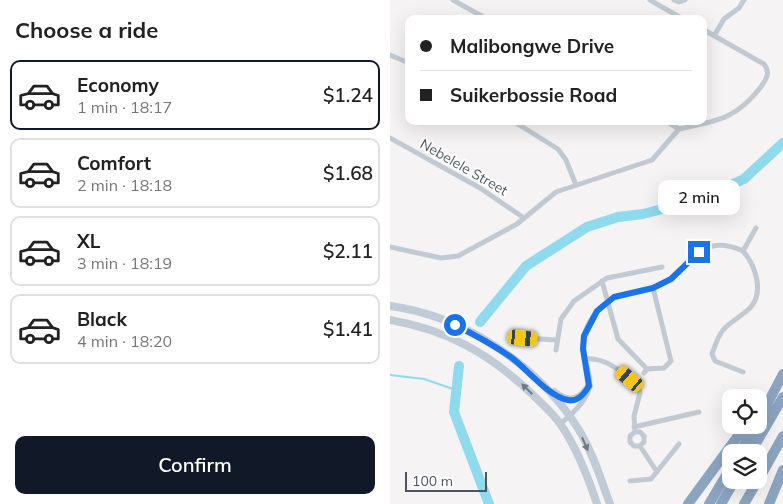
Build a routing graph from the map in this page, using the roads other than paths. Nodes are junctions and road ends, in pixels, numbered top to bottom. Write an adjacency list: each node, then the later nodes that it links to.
1 (453, 0): 6 (street)
2 (650, 0): 7 (street)
3 (674, 0): 4 (street)
4 (685, 0)
5 (744, 0): 9 (street)
6 (480, 15)
7 (676, 15)
8 (707, 32): 9 (street)
9 (714, 36): 12 (street)
10 (390, 55): 11 (street)
11 (405, 61)
12 (707, 122)
13 (519, 125): 18 (street)
14 (672, 125): 16 (street)
15 (694, 125): 16 (street)
16 (679, 129): 18 (street)
17 (390, 138): 19 (street, Nebelele Street)
18 (576, 185): 19 (street)
19 (524, 218): 21 (street)
20 (756, 228): 22 (street)
21 (390, 248)
22 (743, 250): 25 (street); 33 (street)
23 (662, 267): 24 (street)
24 (602, 281): 26 (street); 30 (street)
25 (653, 288): 26 (street); 26 (street)
26 (608, 301): 32 (street)
27 (390, 306): 35 (main road)
28 (390, 320): 42 (main road, one-way to 28)
29 (523, 338): 30 (street)
30 (556, 340): 31 (street)
31 (556, 350)
32 (584, 359): 36 (street); 43 (street)
33 (743, 372)
34 (783, 374): 37 (highway); 39 (highway)
35 (542, 385): 36 (main road); 41 (main road)
36 (589, 386): 41 (street)
37 (767, 397)
38 (783, 397): 47 (highway)
39 (767, 405)
40 (699, 412): 43 (street)
41 (570, 416): 42 (street); 57 (main road, one-way to 57)
42 (560, 424): 56 (main road)
43 (634, 429): 48 (street); 48 (street)
44 (739, 434): 58 (highway)
45 (783, 436): 49 (highway)
46 (679, 444): 51 (street)
47 (756, 444)
48 (640, 446): 51 (street)
49 (767, 464)
50 (783, 470): 62 (highway)
51 (657, 472): 52 (street)
52 (630, 481)
53 (722, 482): 59 (highway)
54 (730, 489): 60 (highway)
55 (752, 489): 61 (highway)
56 (597, 504)
57 (610, 504)
58 (688, 504)
59 (709, 504)
60 (721, 504)
61 (744, 504)
62 (768, 504)

